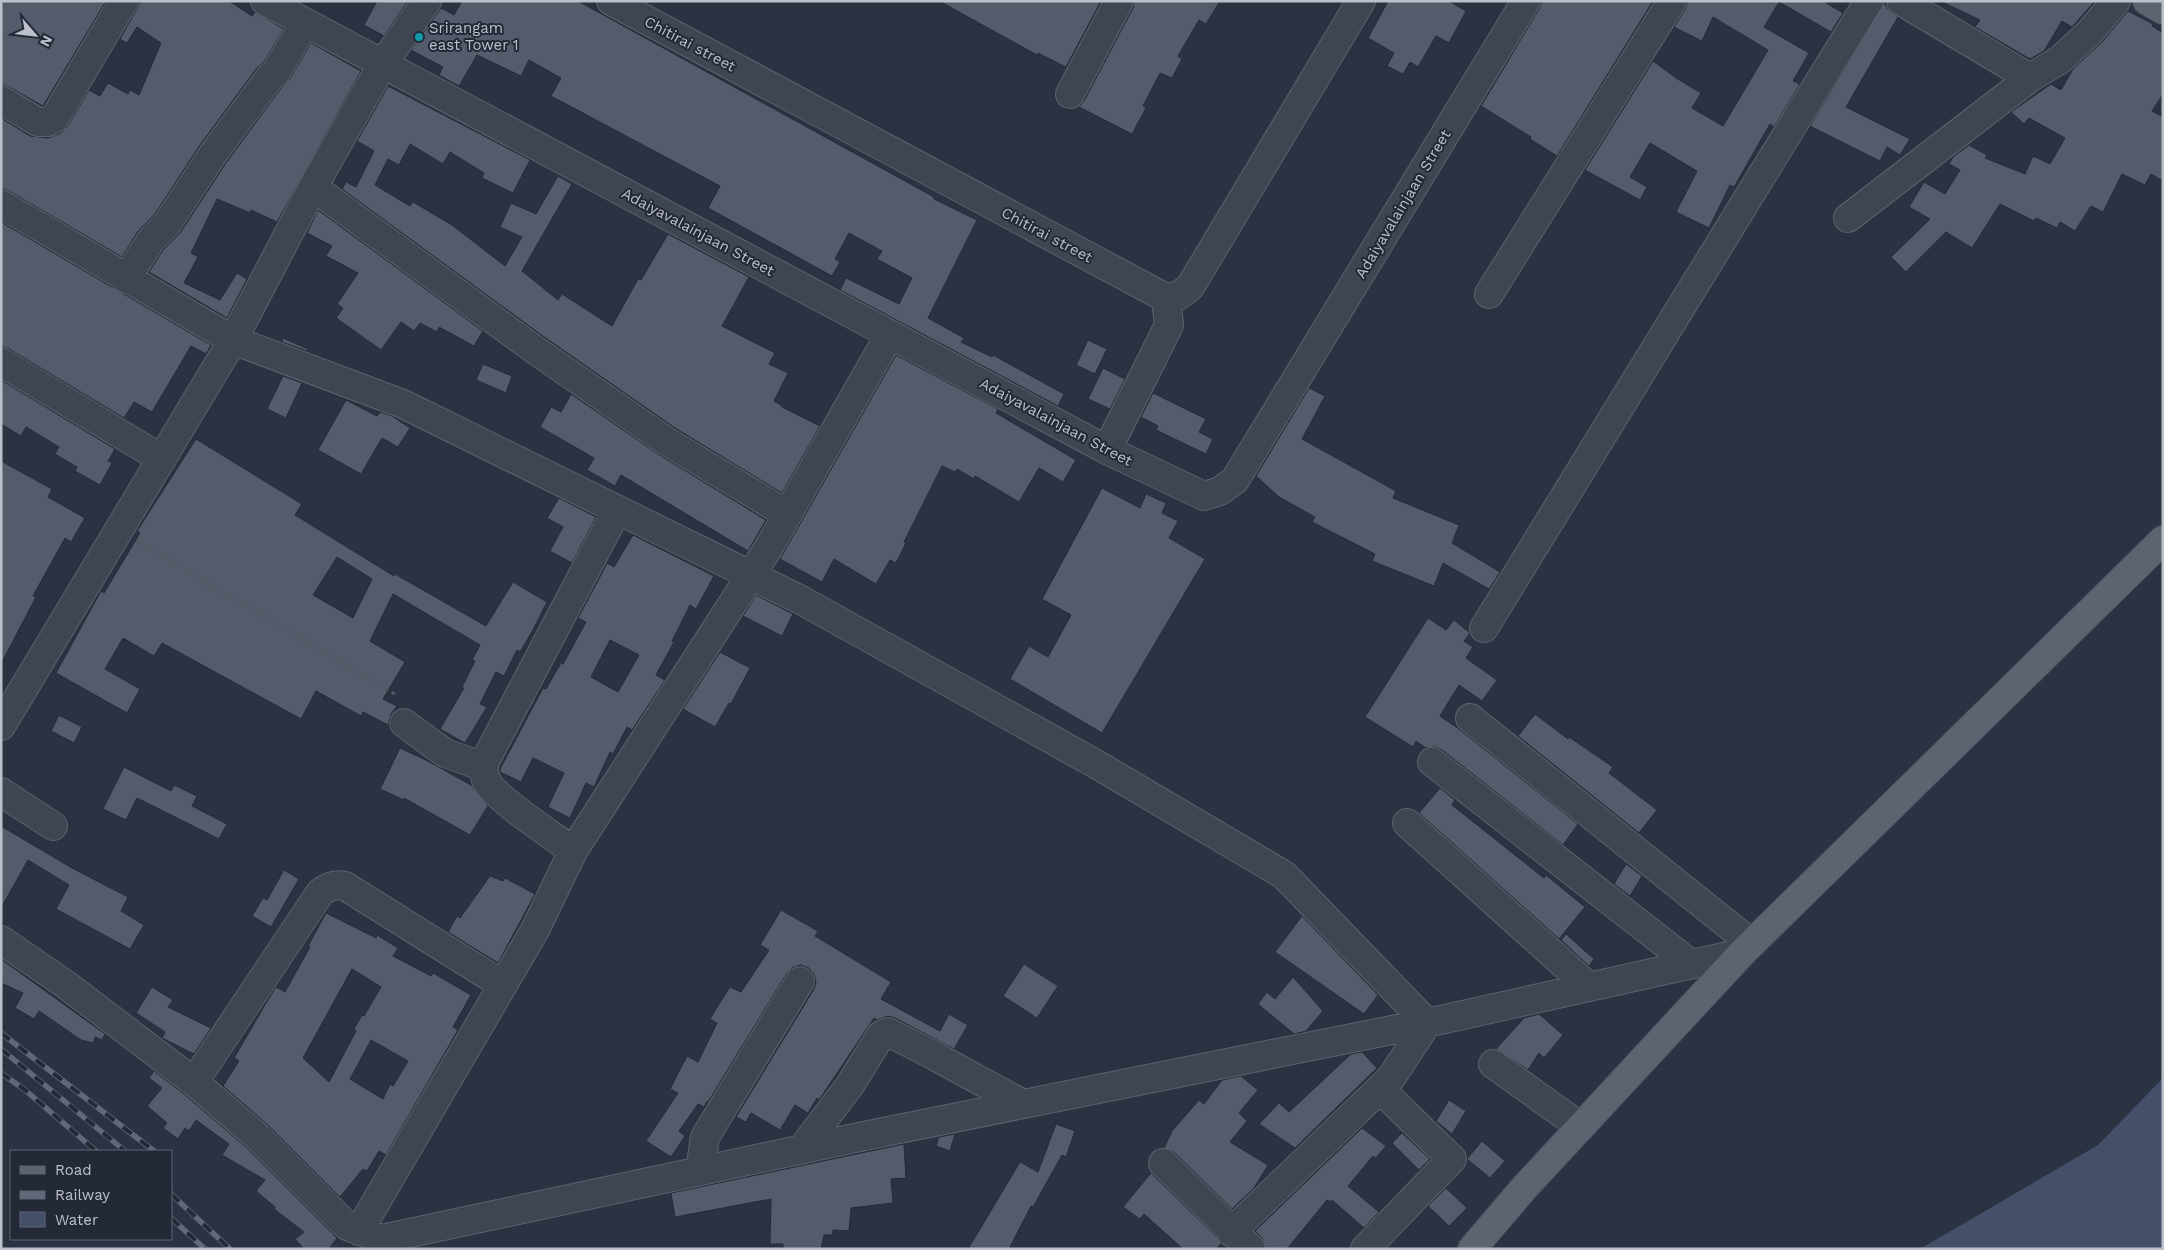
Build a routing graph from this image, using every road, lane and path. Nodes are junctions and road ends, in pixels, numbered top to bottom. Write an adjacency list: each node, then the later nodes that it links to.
1 (124, 1): 18 (street)
2 (265, 1): 14 (street, Adaiyavalainjaan Street)
3 (427, 1): 15 (street)
4 (611, 1): 24 (street, Chitirai street)
5 (1119, 1): 17 (street)
6 (1361, 1): 24 (street)
7 (1526, 1): 28 (street, Adaiyavalainjaan Street)
8 (1672, 1): 23 (street)
9 (1869, 1): 35 (street)
10 (1901, 1): 16 (street)
11 (2116, 1): 16 (street)
12 (2147, 1): 13 (main road)
13 (2163, 10)
14 (305, 23): 15 (street, Adaiyavalainjaan Street); 22 (street)
15 (382, 66): 19 (street); 25 (street, Adaiyavalainjaan Street)
16 (2030, 78): 21 (street)
17 (1070, 94)
18 (1, 100)
19 (313, 187): 26 (street); 31 (street)
20 (1, 204): 22 (street)
21 (1848, 218)
22 (126, 279): 26 (street)
23 (1489, 294)
24 (1166, 298): 28 (street)
25 (890, 334): 28 (street, Adaiyavalainjaan Street); 31 (street)
26 (233, 340): 29 (street); 30 (street)
27 (1, 362): 29 (street)
28 (1107, 450)
29 (162, 459): 32 (street)
30 (617, 510): 34 (street); 41 (street)
31 (787, 514): 34 (street)
32 (119, 530): 36 (path); 39 (street)
33 (2163, 540): 47 (main road)
34 (751, 576): 45 (street); 52 (street)
35 (1484, 628)
36 (395, 694)
37 (1470, 718): 47 (street)
38 (404, 722): 41 (street)
39 (1, 726)
40 (1432, 762): 48 (street)
41 (484, 767): 45 (street)
42 (1, 792): 44 (street)
43 (1407, 822): 51 (street)
44 (53, 826)
45 (573, 851): 50 (street)
46 (1, 940): 54 (street)
47 (1746, 948): 48 (street); 57 (main road)
48 (1691, 964): 51 (street)
49 (800, 981): 60 (street)
50 (503, 984): 54 (street); 61 (street)
51 (1589, 987): 52 (street)
52 (1427, 1023): 55 (street); 56 (street)
53 (1493, 1064): 57 (street)
54 (194, 1082): 61 (street)
55 (1380, 1089): 62 (street); 63 (street)
56 (1023, 1104): 58 (street); 58 (street)
57 (1581, 1127): 64 (main road)
58 (801, 1150): 60 (street)
59 (1163, 1163): 62 (street)
60 (700, 1171): 61 (street)
61 (359, 1231)
62 (1241, 1240)
63 (1365, 1249)
64 (1472, 1249)

